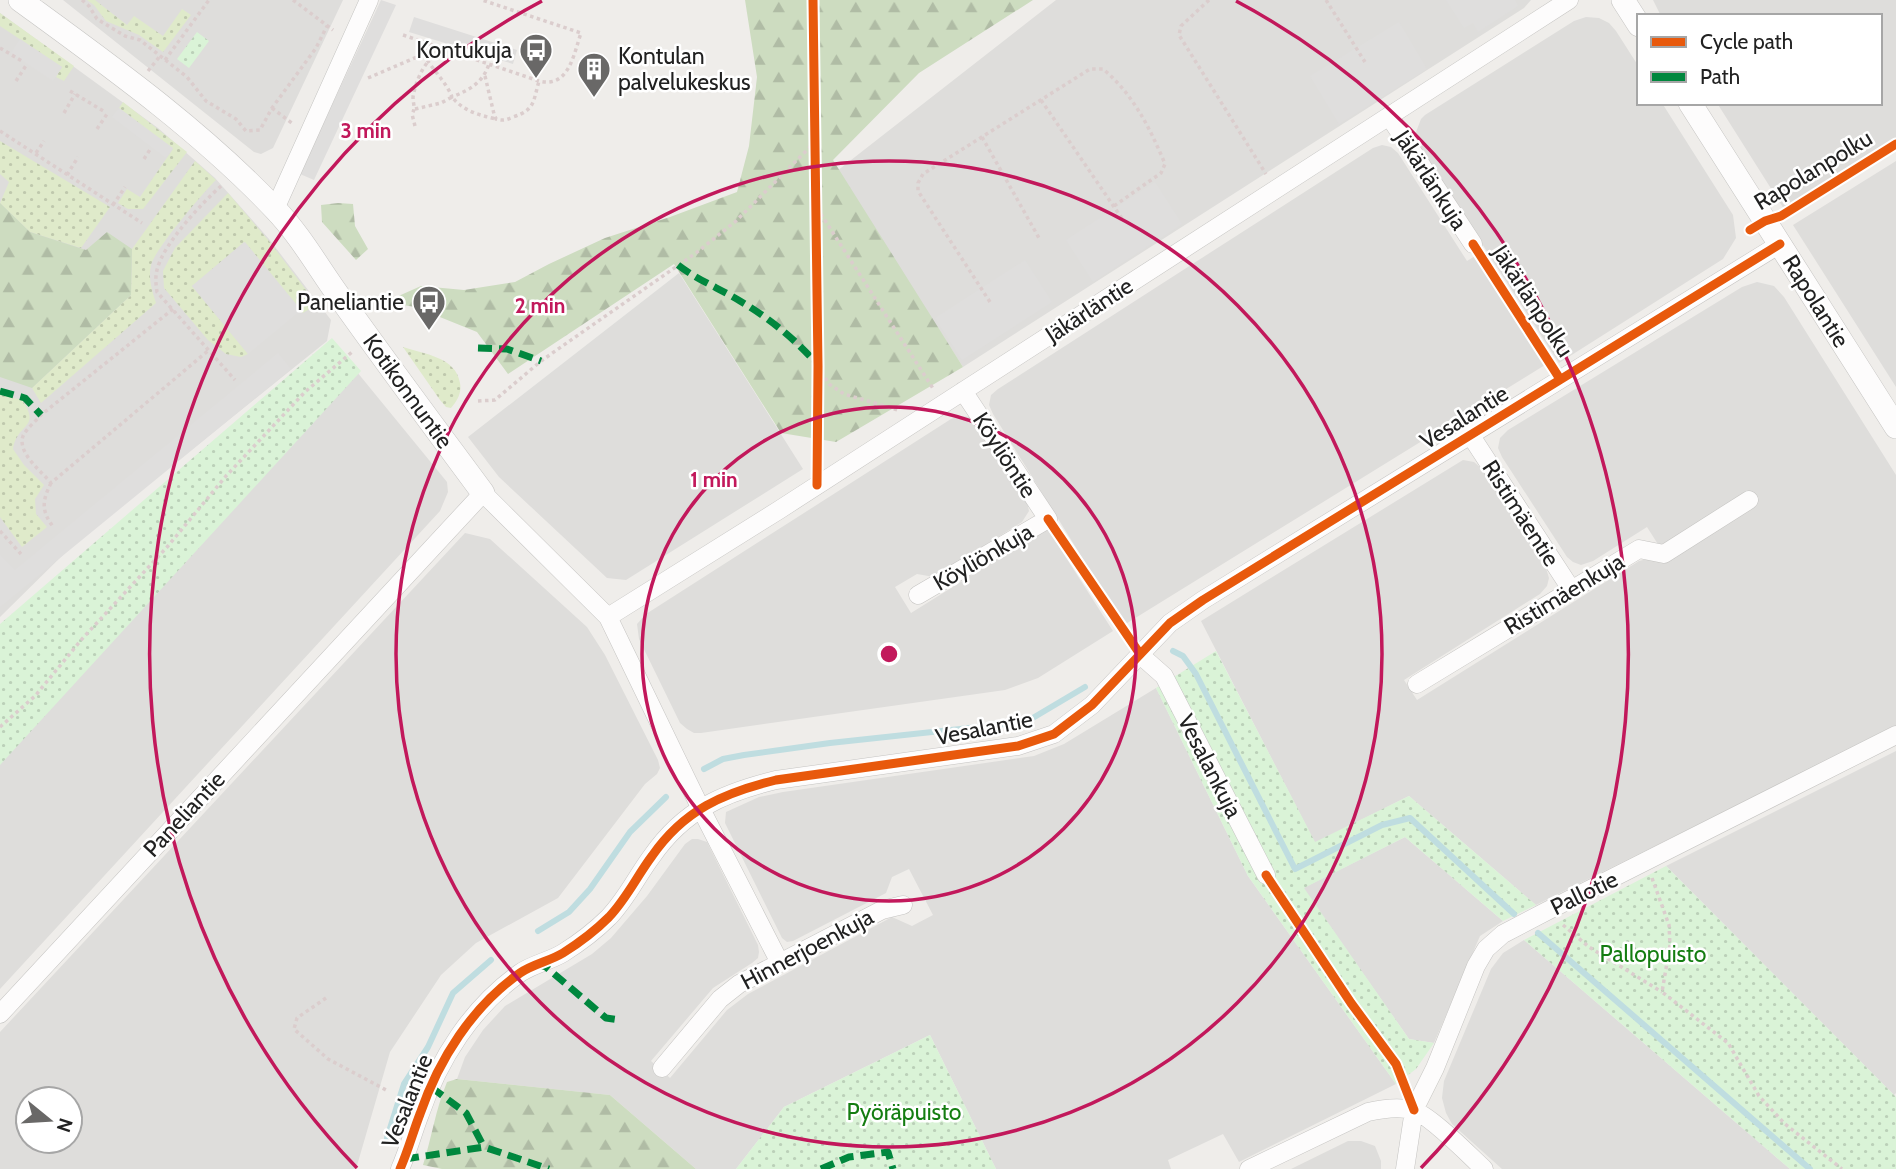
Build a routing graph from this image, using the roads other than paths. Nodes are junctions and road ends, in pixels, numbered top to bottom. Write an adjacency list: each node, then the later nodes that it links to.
1 (20, 0): 8 (street, Kotikonnuntie)
2 (369, 0): 8 (street)
3 (1569, 0): 7 (street, Jäkärläntie)
4 (1623, 0): 5 (street)
5 (1637, 21)
6 (1691, 105): 10 (street, Rapolantie)
7 (1389, 116): 9 (street, Jäkärlänkuja); 11 (street, Jäkärläntie)
8 (275, 209): 14 (street, Kotikonnuntie)
9 (1473, 244)
10 (1780, 244): 12 (street, Rapolantie); 13 (street, Vesalantie)
11 (963, 391): 16 (street, Köyliöntie); 19 (street, Jäkärläntie)
12 (1896, 427)
13 (1471, 436): 17 (street, Ristimäentie); 23 (street, Vesalantie)
14 (483, 493): 19 (street, Kotikonnuntie); 27 (street, Paneliantie)
15 (1749, 500): 17 (street, Ristimäenkuja)
16 (1048, 519): 18 (street, Köyliönkuja)
17 (1572, 589): 21 (street, Ristimäenkuja)
18 (918, 595)
19 (608, 617): 23 (street, Kotikonnuntie)
20 (1147, 661): 24 (street, Vesalankuja)
21 (1418, 684)
22 (1896, 736): 29 (street, Pallotie)
23 (701, 807): 26 (street, Kotikonnuntie); 30 (street, Vesalantie)
24 (1266, 875)
25 (903, 905): 26 (street, Hinnerjoenkuja)
26 (780, 963): 28 (street, Hinnerjoenkuja)
27 (0, 1014)
28 (662, 1068)
29 (1414, 1110): 31 (street); 32 (street, Pallotie); 33 (street)
30 (400, 1169)
31 (1249, 1169)
32 (1405, 1169)
33 (1484, 1169)

